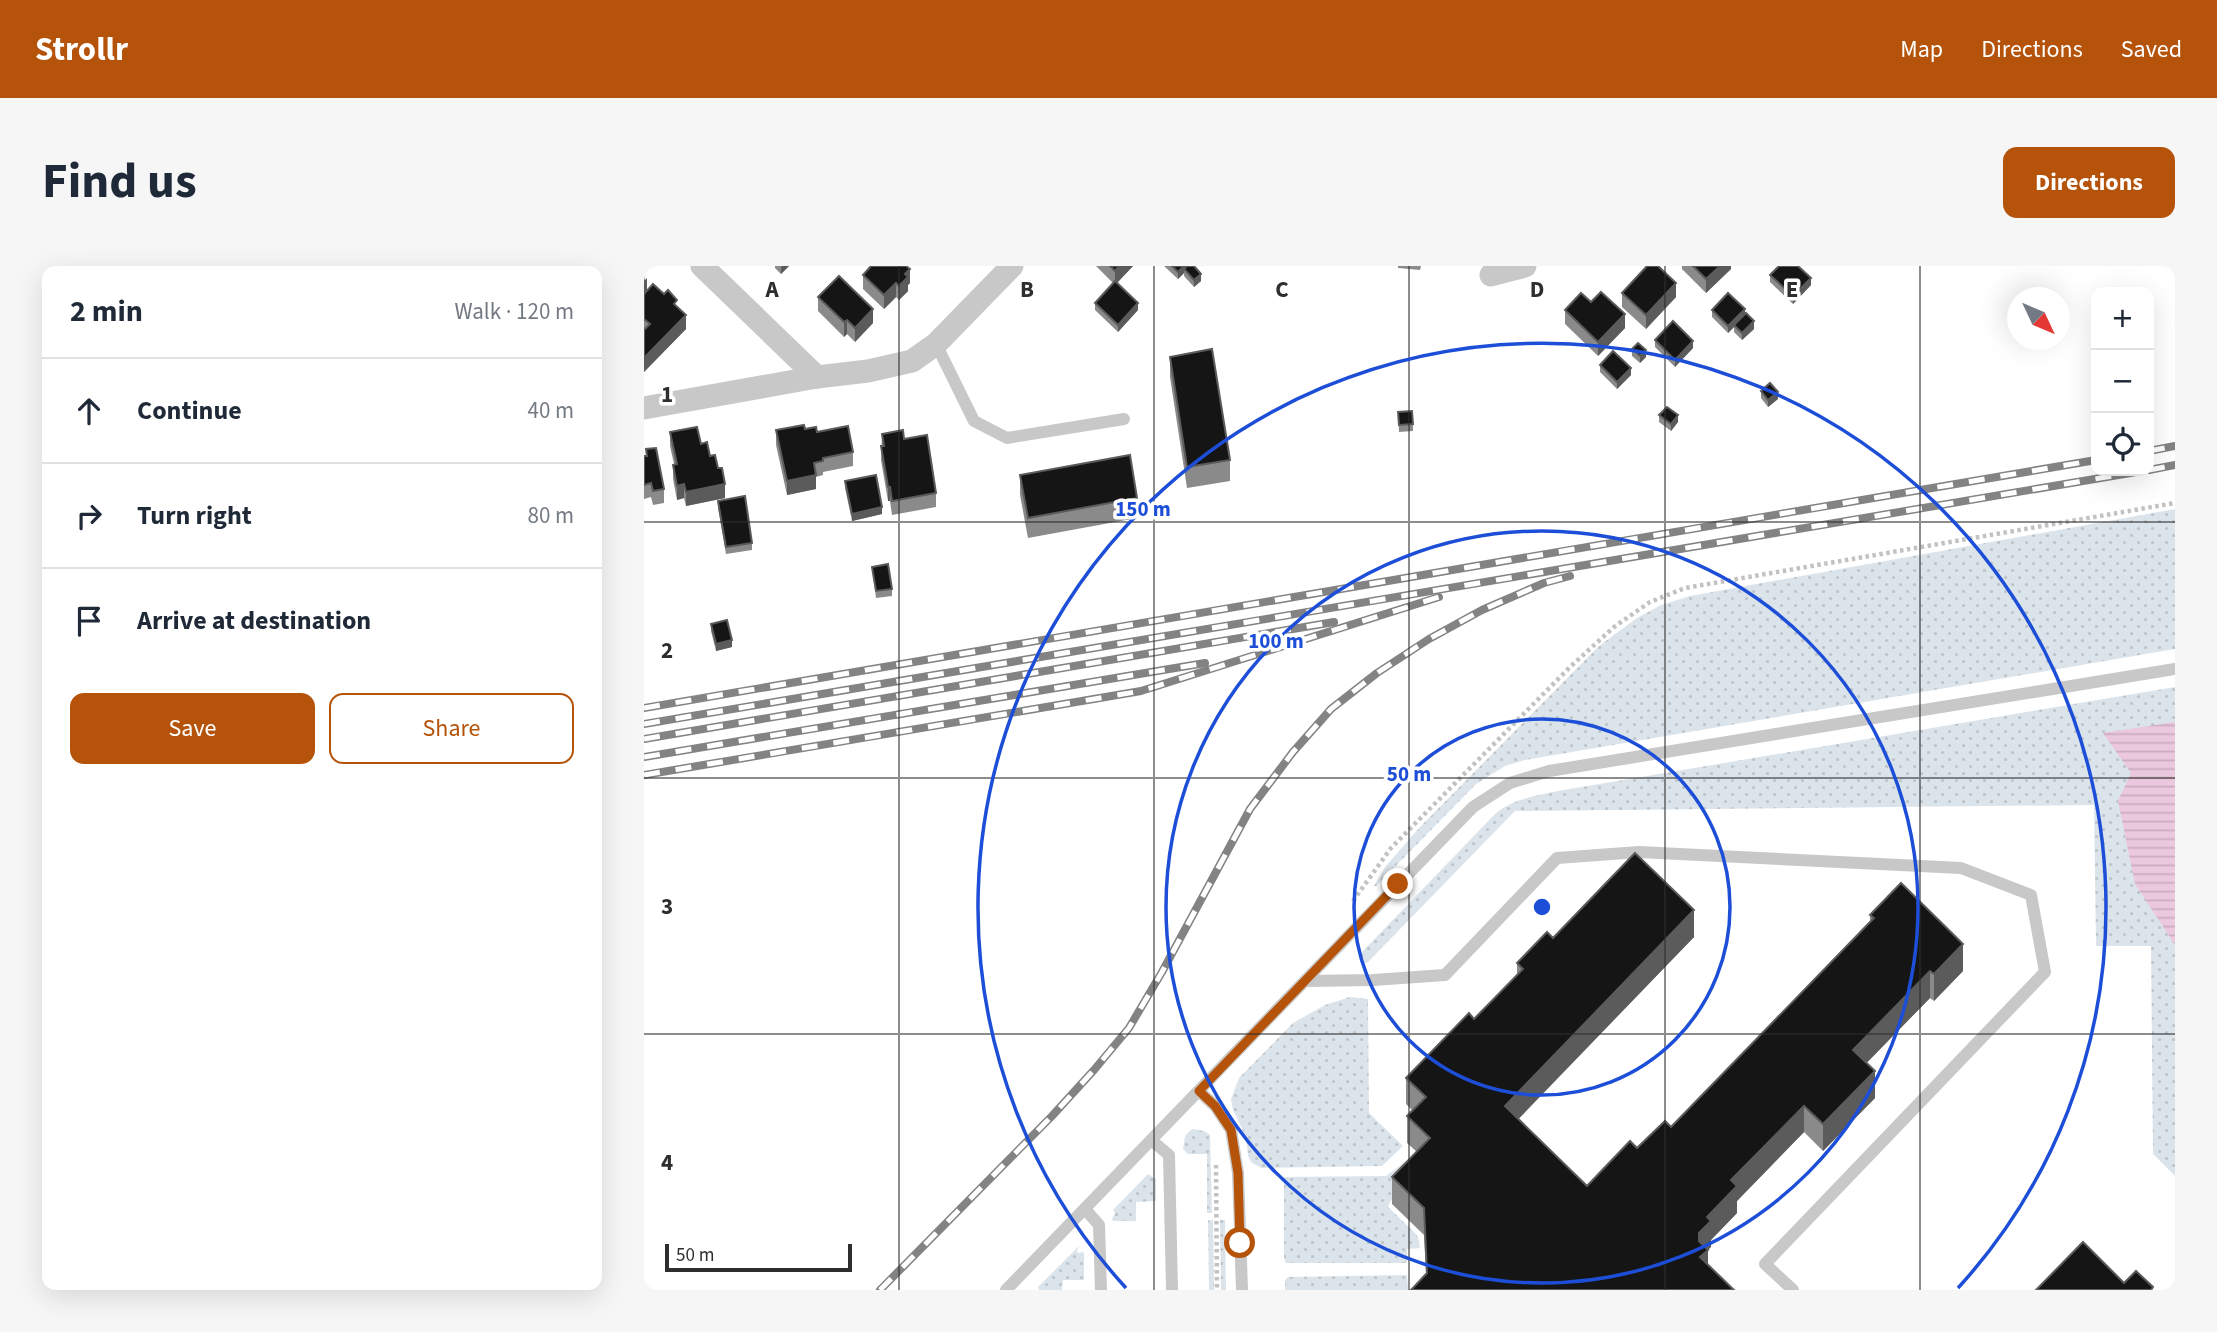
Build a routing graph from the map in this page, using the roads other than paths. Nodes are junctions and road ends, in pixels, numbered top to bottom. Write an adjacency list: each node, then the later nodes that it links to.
1 (702, 266): 6 (street)
2 (1012, 266): 5 (street)
3 (1525, 266): 4 (street)
4 (1491, 275)
5 (936, 344): 6 (street); 8 (lane)
6 (817, 377): 7 (street)
7 (644, 408)
8 (1124, 419)
9 (2175, 669): 10 (lane)
10 (1305, 981): 11 (lane); 18 (lane)
11 (1199, 1091): 12 (lane); 17 (lane)
12 (1151, 1140): 13 (lane); 16 (lane)
13 (1084, 1209): 14 (lane); 15 (lane)
14 (1009, 1289)
15 (1101, 1290)
16 (1172, 1290)
17 (1242, 1290)
18 (1793, 1290)

